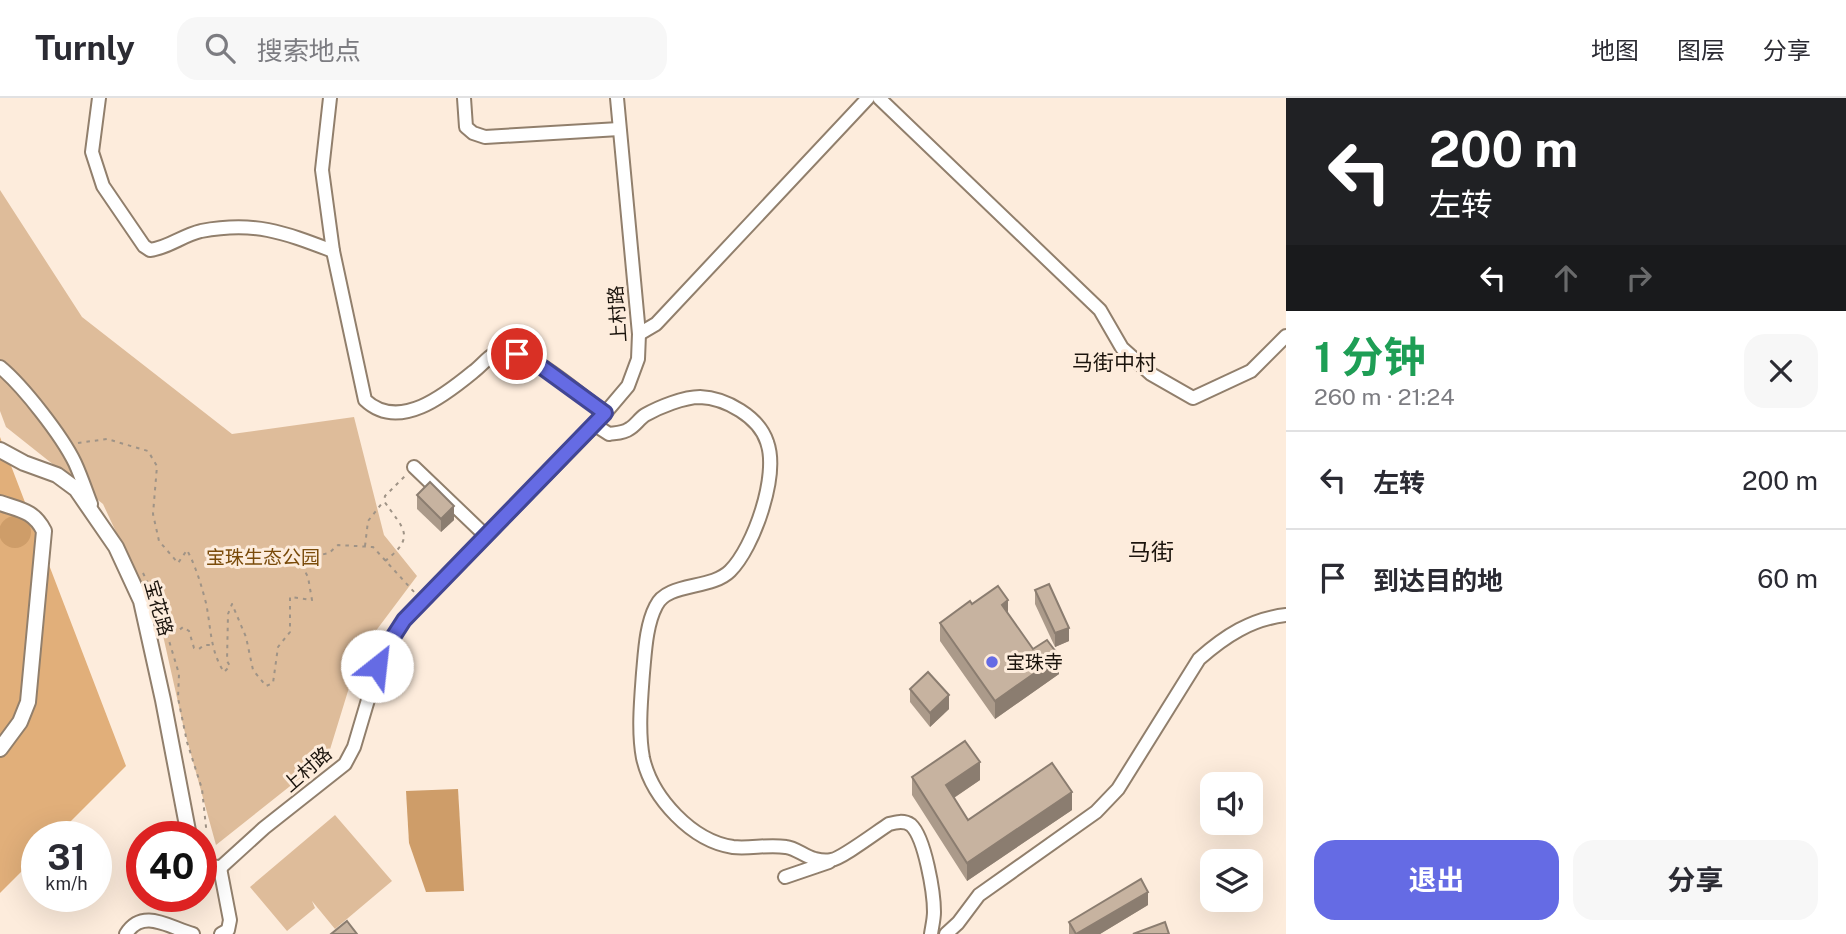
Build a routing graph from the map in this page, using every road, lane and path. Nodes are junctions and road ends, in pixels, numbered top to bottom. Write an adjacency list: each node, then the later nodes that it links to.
1 (99, 98): 8 (street)
2 (330, 98): 8 (street)
3 (464, 98): 7 (street)
4 (617, 98): 7 (street, 上村路)
5 (868, 98): 9 (street)
6 (879, 98): 10 (street)
7 (619, 129): 9 (street, 上村路)
8 (332, 251): 12 (street)
9 (639, 334): 12 (street, 上村路)
10 (1286, 336)
11 (0, 367): 14 (street)
12 (605, 413): 13 (street, 上村路)
13 (595, 425): 20 (street, 上村路); 31 (street)
14 (67, 448): 19 (street); 27 (path)
15 (0, 450): 19 (main road, 宝花路)
16 (414, 467): 17 (path); 20 (street)
17 (384, 501): 21 (path); 22 (path)
18 (0, 503): 28 (main road)
19 (93, 511): 29 (main road, 宝花路)
20 (486, 536): 24 (street, 上村路)
21 (365, 547): 22 (path); 27 (path)
22 (385, 561): 24 (path)
23 (143, 573): 26 (path)
24 (423, 601): 33 (street, 上村路)
25 (1286, 615): 39 (street)
26 (166, 634): 27 (path); 30 (path)
27 (211, 645)
28 (0, 749)
29 (186, 821)
30 (205, 821)
31 (832, 861): 34 (street); 38 (street)
32 (217, 869): 33 (main road)
33 (220, 869): 37 (street)
34 (785, 877)
35 (126, 934): 36 (street)
36 (193, 934)
37 (220, 934)
38 (932, 934)
39 (946, 934)

